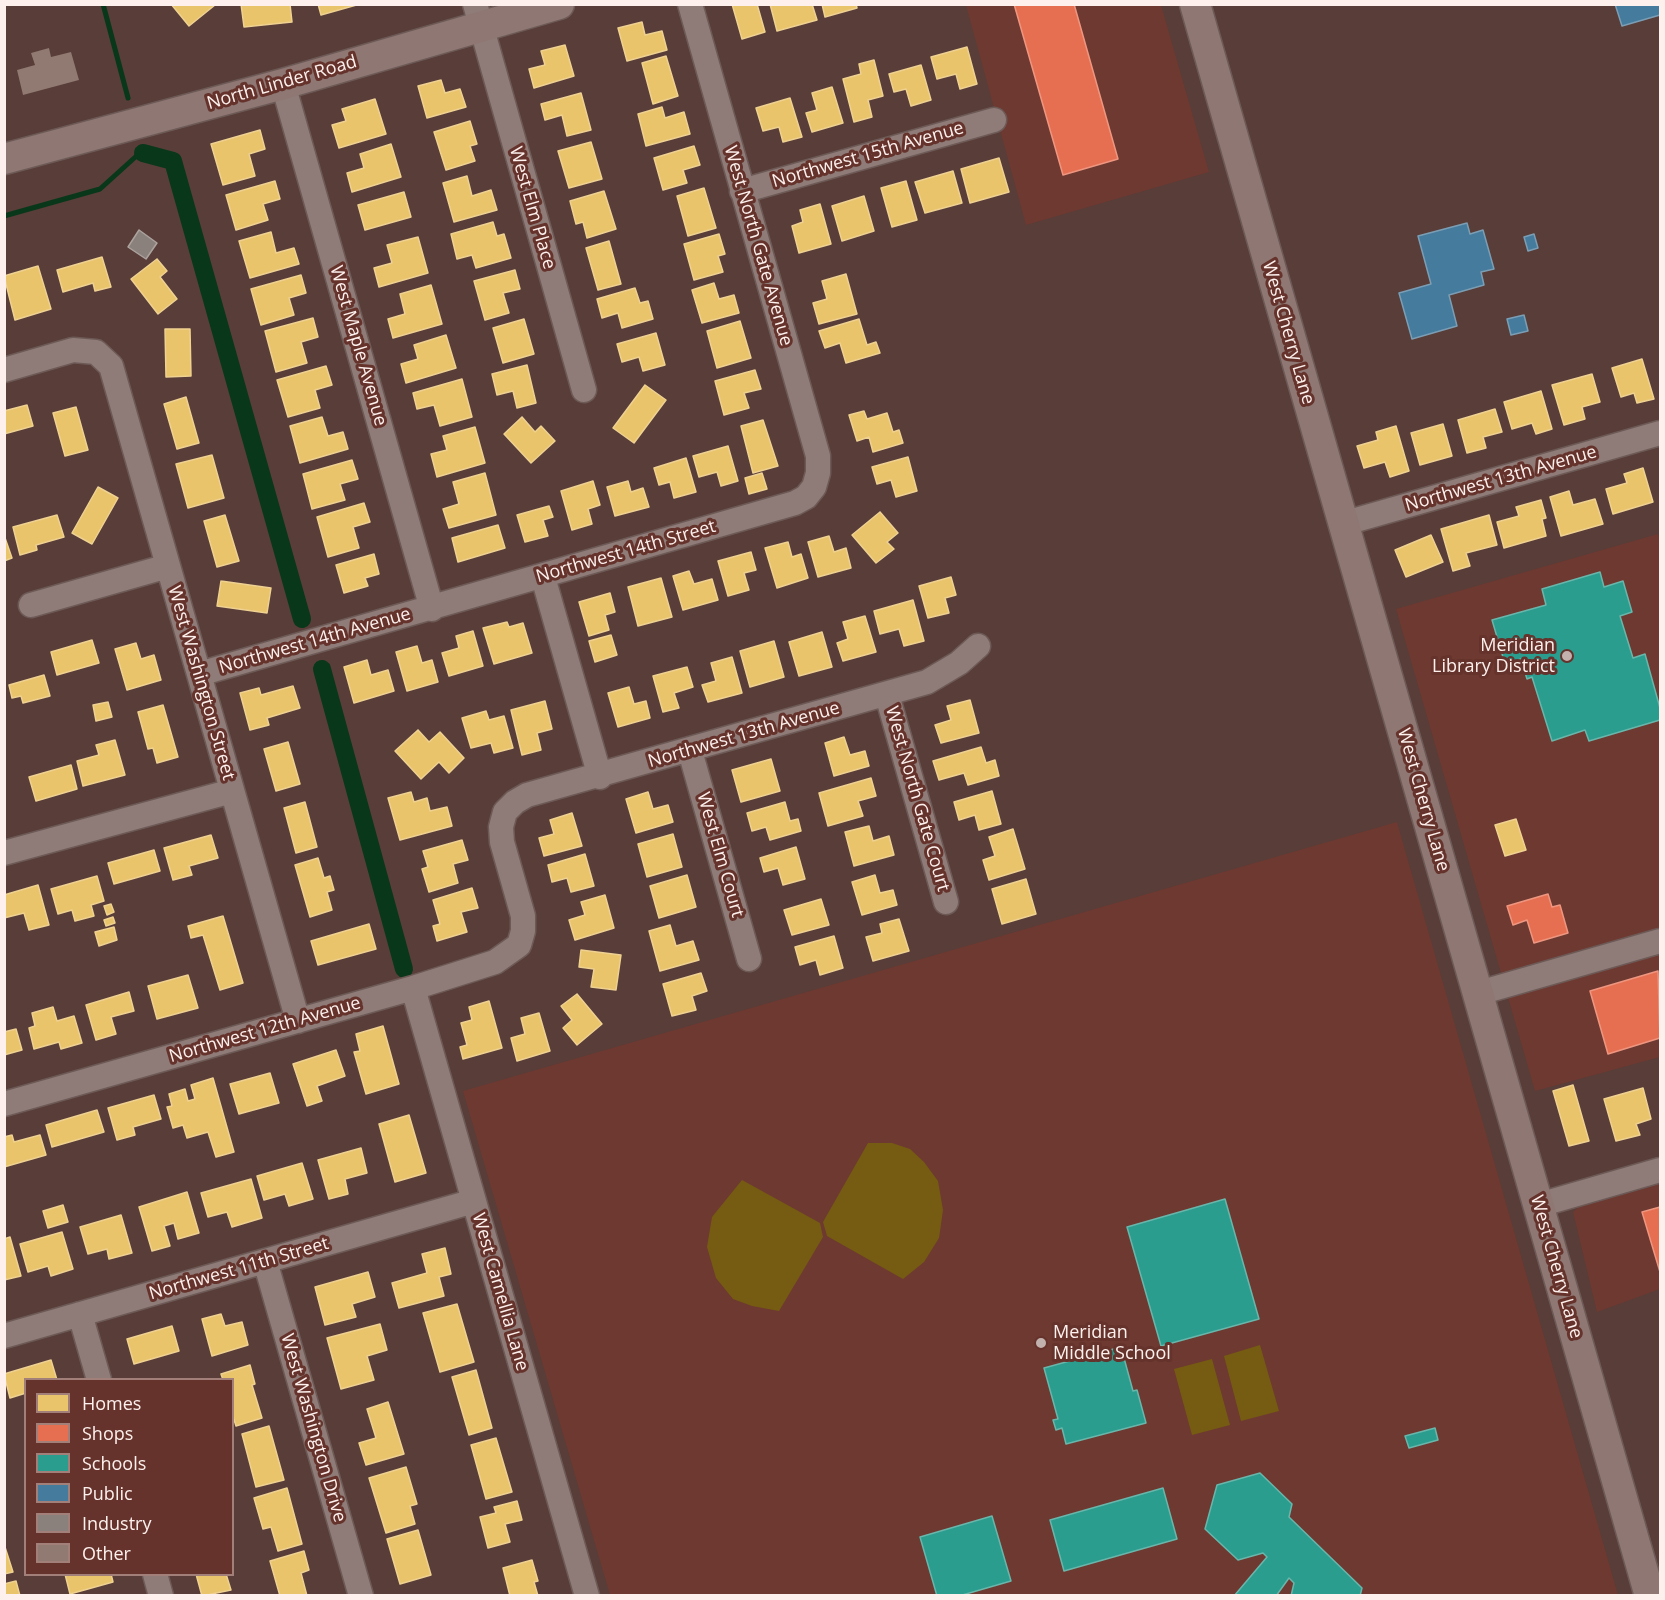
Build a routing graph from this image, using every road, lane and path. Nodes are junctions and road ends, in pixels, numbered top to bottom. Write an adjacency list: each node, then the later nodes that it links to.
1 (559, 4): 4 (main road, North Linder Road)
2 (690, 4): 8 (street, West North Gate Avenue)
3 (1195, 4): 13 (main road, West Cherry Lane)
4 (478, 15): 5 (main road, North Linder Road); 10 (street, West Elm Place)
5 (284, 84): 7 (main road, North Linder Road); 17 (street, West Maple Avenue)
6 (994, 120): 8 (street, Northwest 15th Avenue)
7 (4, 159)
8 (742, 191): 12 (street, West North Gate Avenue)
9 (4, 370): 14 (street, West Washington Street)
10 (584, 390)
11 (1660, 433): 13 (street, Northwest 13th Avenue)
12 (814, 487): 15 (street, Northwest 14th Street)
13 (1342, 524): 30 (main road, West Cherry Lane)
14 (168, 566): 16 (street); 19 (street, West Washington Street)
15 (543, 577): 17 (street, Northwest 14th Street); 22 (street)
16 (30, 605)
17 (432, 609): 19 (street, Northwest 14th Avenue)
18 (978, 646): 20 (street, Northwest 13th Avenue)
19 (199, 674): 23 (street, West Washington Street)
20 (887, 695): 21 (street, Northwest 13th Avenue); 25 (street, West North Gate Court)
21 (690, 751): 22 (street, Northwest 13th Avenue); 28 (street, West Elm Court)
22 (600, 777): 27 (street, Northwest 13th Avenue)
23 (232, 791): 24 (street); 31 (street, West Washington Street)
24 (4, 853)
25 (946, 902)
26 (1660, 941): 30 (street)
27 (519, 945): 29 (street, Northwest 12th Avenue)
28 (749, 959)
29 (413, 988): 31 (street, Northwest 12th Avenue); 34 (street, West Camellia Lane)
30 (1479, 993): 35 (main road, West Cherry Lane)
31 (298, 1021): 32 (street, Northwest 12th Avenue)
32 (4, 1104)
33 (1660, 1170): 35 (street)
34 (474, 1201): 36 (street, Northwest 11th Street); 43 (street, West Camellia Lane)
35 (1539, 1205): 44 (main road, West Cherry Lane)
36 (265, 1261): 37 (street, Northwest 11th Street); 42 (street, West Washington Drive)
37 (80, 1314): 38 (street, Northwest 11th Street); 39 (street)
38 (4, 1336)
39 (98, 1378)
40 (155, 1576): 41 (street)
41 (161, 1596)
42 (361, 1596)
43 (587, 1596)
44 (1650, 1596)

